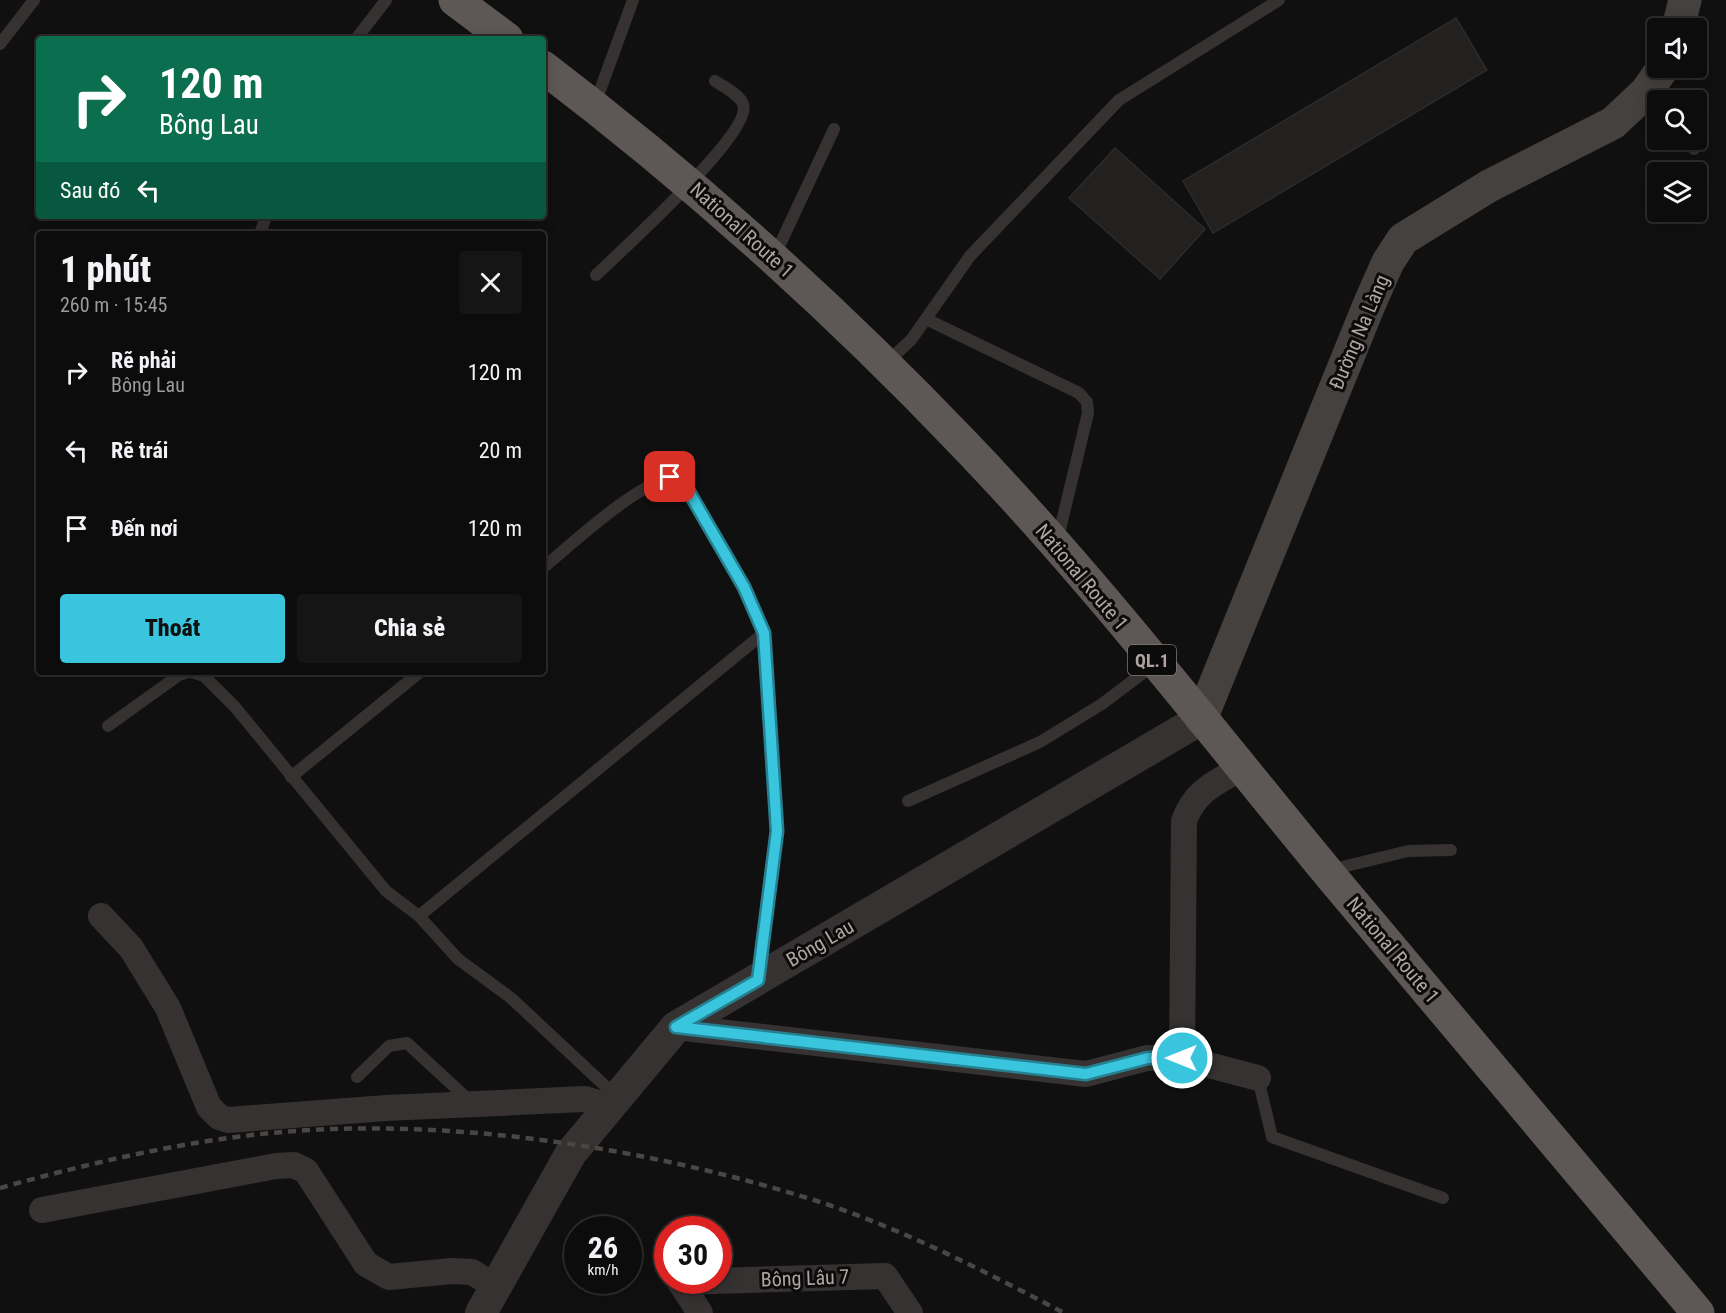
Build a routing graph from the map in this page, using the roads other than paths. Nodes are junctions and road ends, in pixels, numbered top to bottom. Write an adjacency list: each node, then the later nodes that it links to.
1 (34, 0): 10 (lane)
2 (386, 0): 8 (lane)
3 (455, 0): 9 (highway)
4 (633, 0): 14 (lane)
5 (1279, 0): 19 (lane)
6 (1685, 0): 7 (main road)
7 (1680, 18)
8 (358, 36)
9 (503, 36)
10 (0, 44)
11 (546, 69): 14 (highway, National Route 1 / QL.1)
12 (715, 81): 16 (lane)
13 (1656, 88): 28 (main road, Đường Na Làng)
14 (594, 105): 16 (highway, National Route 1 / QL.1)
15 (834, 129): 17 (lane)
16 (691, 183): 17 (highway, National Route 1 / QL.1); 18 (lane)
17 (774, 257): 20 (highway, National Route 1 / QL.1)
18 (596, 275)
19 (926, 319): 20 (lane); 21 (lane)
20 (884, 364): 21 (highway, National Route 1 / QL.1)
21 (1056, 546): 24 (highway, National Route 1 / QL.1)
22 (546, 566): 23 (lane)
23 (764, 633): 36 (lane); 37 (lane)
24 (1155, 664): 28 (highway, National Route 1 / QL.1); 32 (lane)
25 (179, 675): 29 (lane)
26 (200, 675): 31 (lane)
27 (416, 675): 31 (lane)
28 (1201, 719): 30 (highway, National Route 1 / QL.1); 37 (street, Bông Lau)
29 (108, 726)
30 (1243, 767): 34 (highway, National Route 1 / QL.1); 39 (street)
31 (291, 777): 36 (lane)
32 (908, 801)
33 (1451, 850): 34 (lane)
34 (1326, 871): 49 (highway, National Route 1 / QL.1)
35 (101, 916): 43 (street)
36 (419, 916): 42 (lane)
37 (758, 980): 38 (street, Bông Lau)
38 (676, 1027): 39 (street); 42 (street, Bông Lau)
39 (1182, 1058): 41 (street)
40 (357, 1077): 43 (lane)
41 (1258, 1078): 44 (lane)
42 (614, 1102): 43 (street); 48 (street, Bông Lau)
43 (474, 1106)
44 (1443, 1198)
45 (42, 1210): 48 (street)
46 (732, 1280): 51 (street, Bông Lâu 7)
47 (688, 1294): 50 (street)
48 (489, 1300)
49 (1687, 1308)
50 (700, 1313)
51 (910, 1313)

